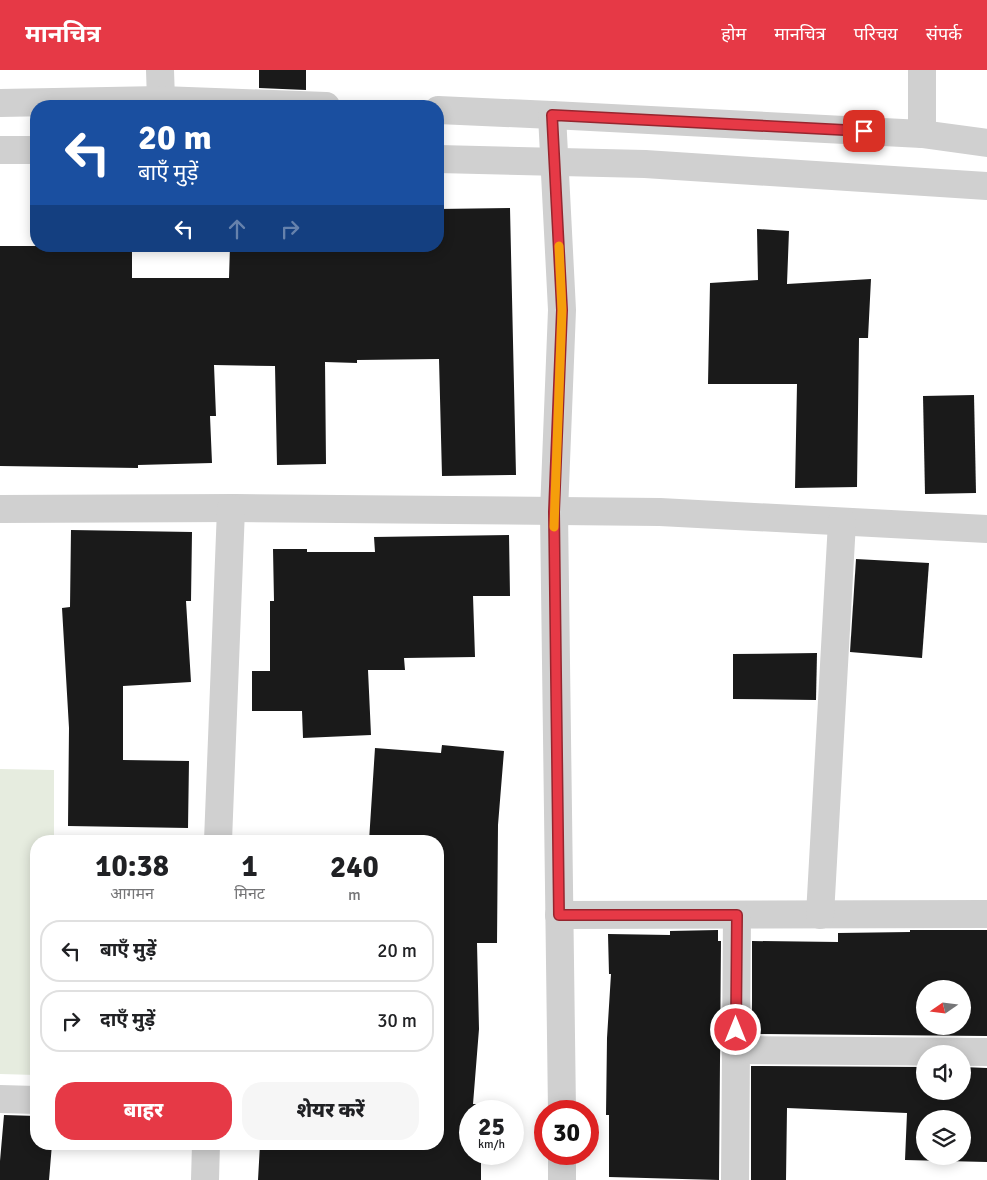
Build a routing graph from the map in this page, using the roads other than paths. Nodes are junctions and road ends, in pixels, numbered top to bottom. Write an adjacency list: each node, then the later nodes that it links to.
1 (160, 70): 3 (street)
2 (922, 70): 8 (street)
3 (161, 100)
4 (30, 102): 5 (street)
5 (0, 103)
6 (444, 110): 7 (street)
7 (552, 115): 8 (street); 16 (street)
8 (922, 134): 9 (street)
9 (987, 143)
10 (0, 150): 11 (street)
11 (30, 150)
12 (444, 159): 13 (street, bridge)
13 (987, 186)
14 (231, 509): 15 (street); 16 (street); 19 (street)
15 (0, 510)
16 (554, 512): 17 (street); 21 (street)
17 (842, 522): 18 (street); 23 (street)
18 (987, 529)
19 (218, 835)
20 (987, 914): 23 (street)
21 (559, 915): 22 (street); 28 (street)
22 (737, 915): 23 (street); 24 (street)
23 (820, 915)
24 (736, 1050): 25 (street); 33 (street)
25 (987, 1052)
26 (0, 1099): 27 (street)
27 (30, 1100)
28 (562, 1100)
29 (206, 1150): 31 (street)
30 (562, 1165): 32 (street)
31 (205, 1180)
32 (562, 1180)
33 (734, 1180)

